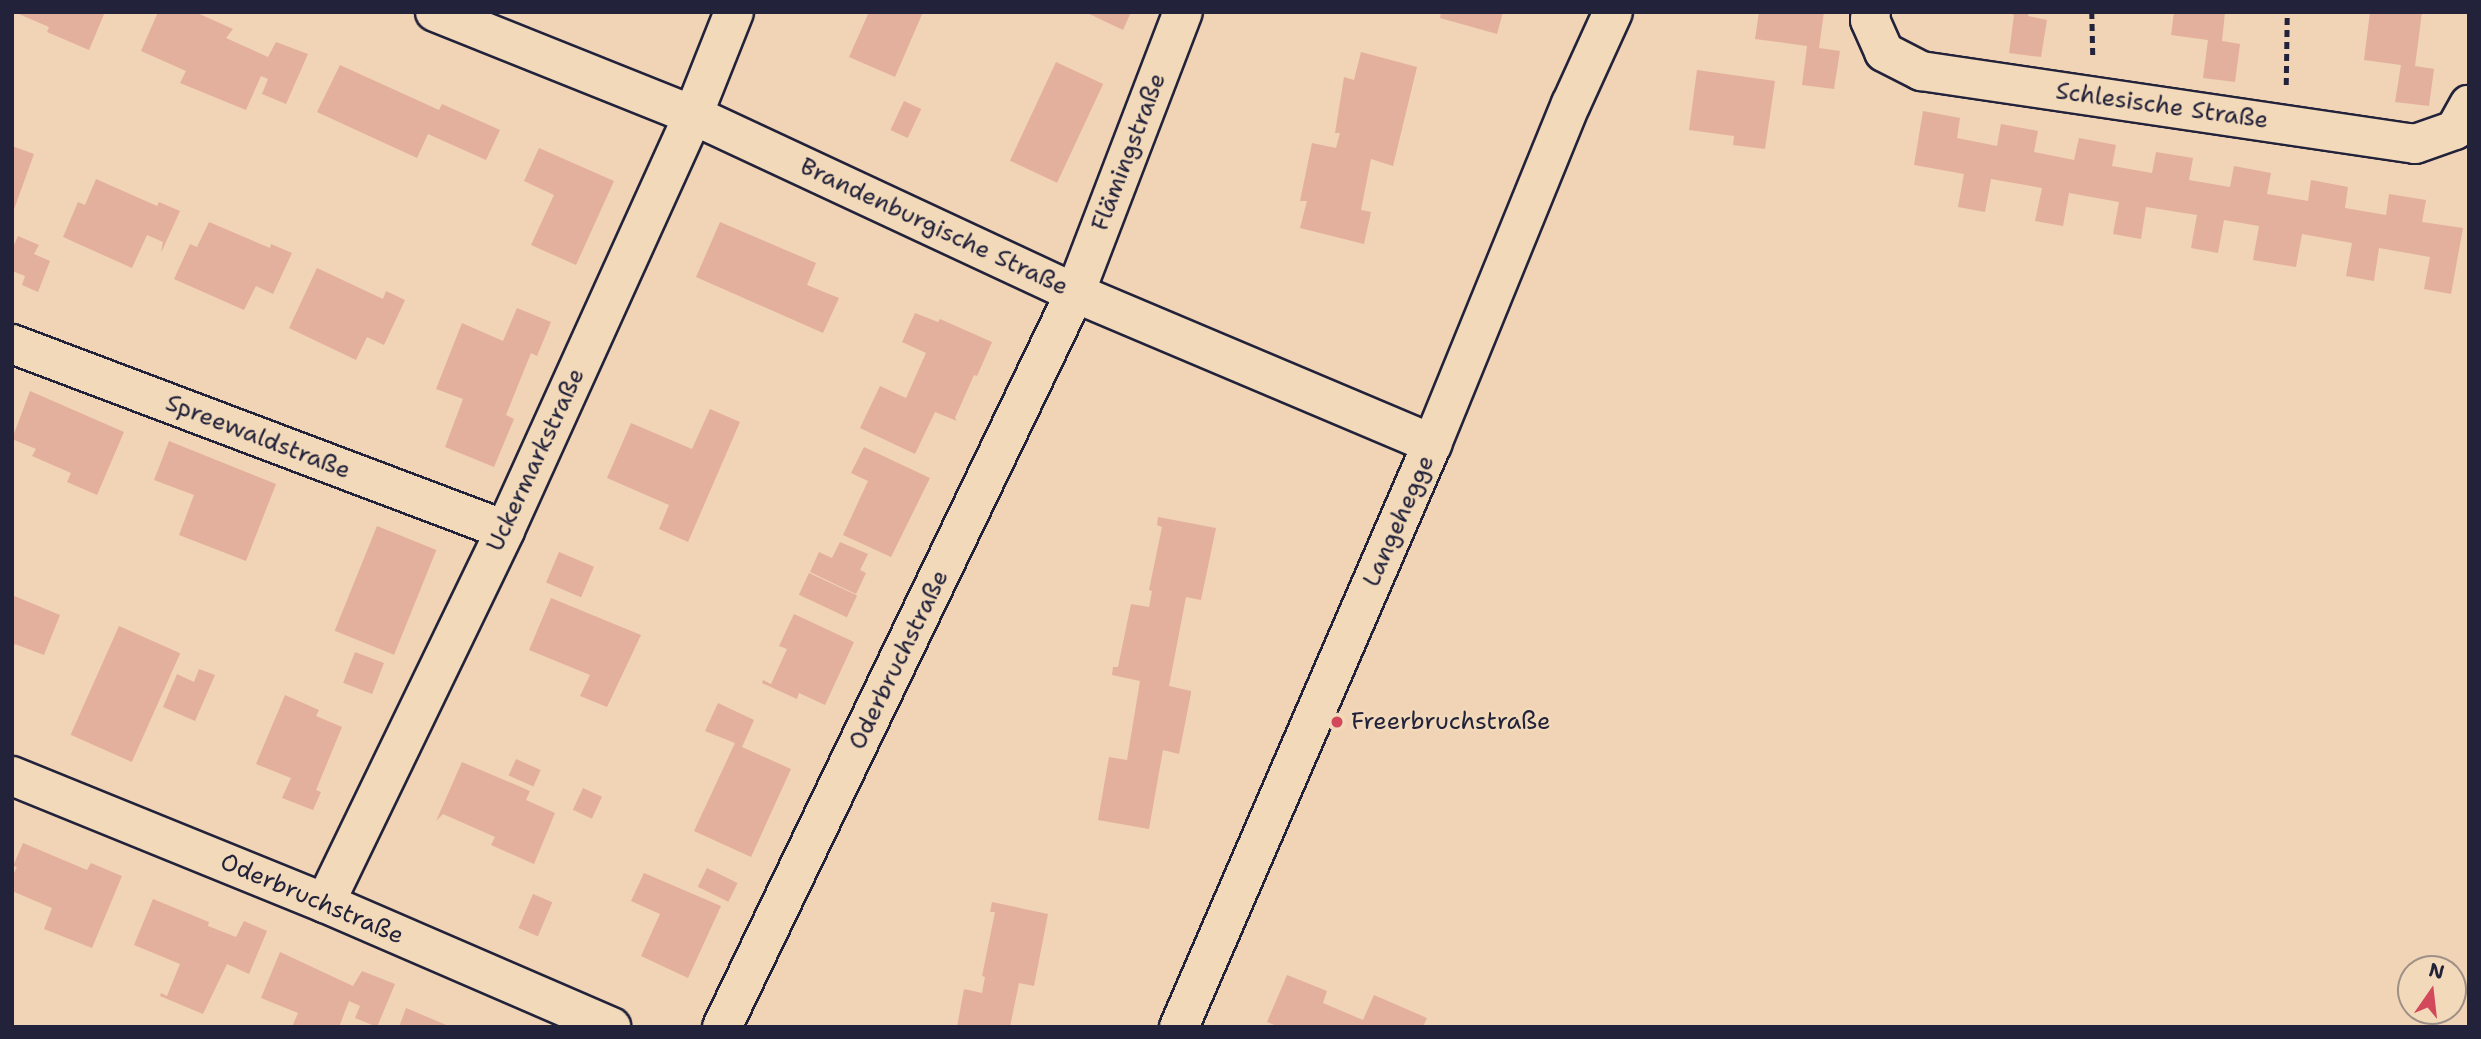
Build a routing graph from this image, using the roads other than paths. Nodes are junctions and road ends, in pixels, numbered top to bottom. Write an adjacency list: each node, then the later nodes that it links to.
1 (435, 12): 7 (street, Brandenburgische Straße)
2 (734, 12): 7 (street, Uckermarkstraße)
3 (1183, 12): 8 (street, Flämingstraße)
4 (1613, 12): 10 (street, Langehegge)
5 (1871, 12): 6 (street, Schlesische Straße)
6 (2469, 105)
7 (693, 115): 8 (street, Brandenburgische Straße); 11 (street, Uckermarkstraße)
8 (1075, 293): 10 (street, Brandenburgische Straße); 15 (street, Oderbruchstraße)
9 (12, 344): 11 (street, Spreewaldstraße)
10 (1432, 444): 16 (street, Langehegge)
11 (505, 530): 13 (street, Uckermarkstraße)
12 (12, 776): 13 (street, Oderbruchstraße)
13 (325, 902): 14 (street, Oderbruchstraße)
14 (611, 1027)
15 (722, 1027)
16 (1179, 1027)

